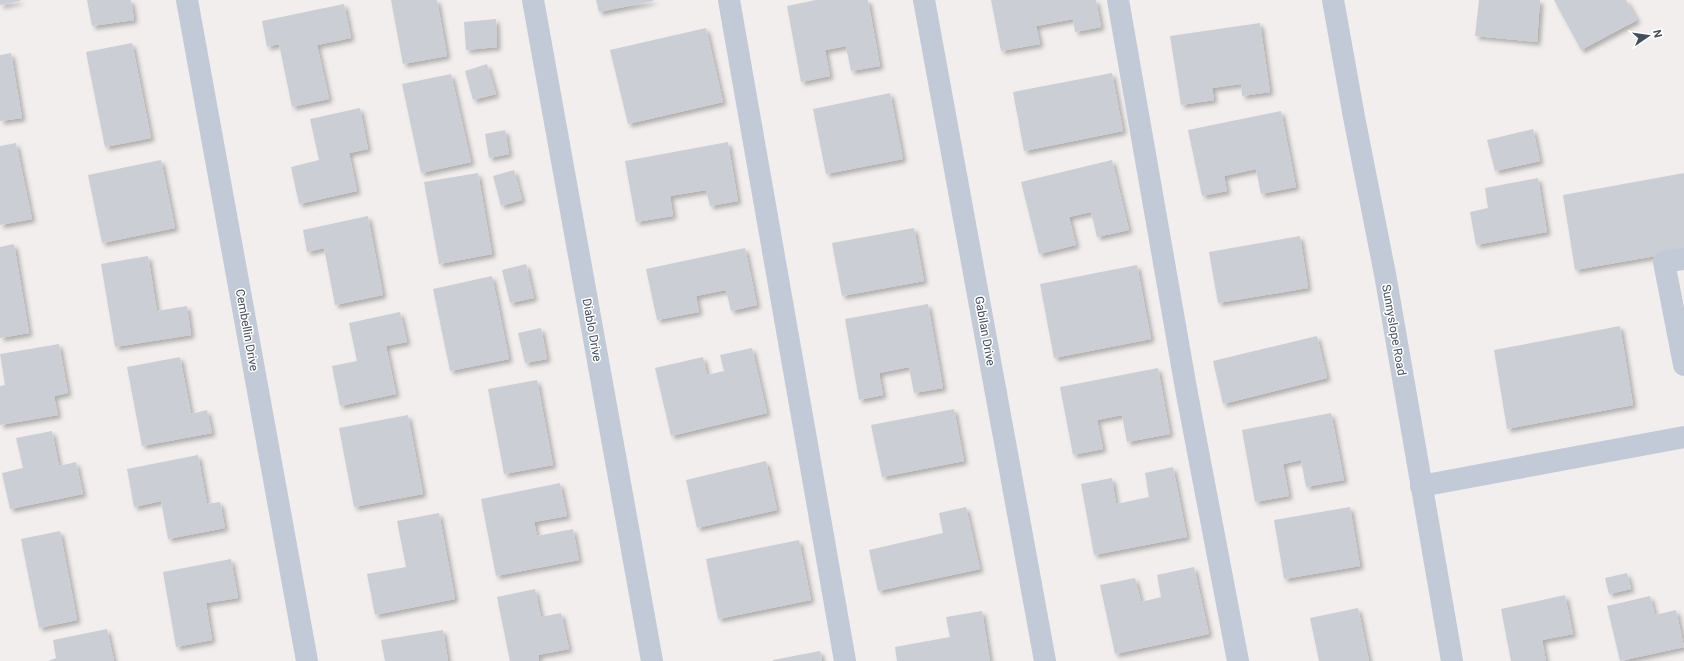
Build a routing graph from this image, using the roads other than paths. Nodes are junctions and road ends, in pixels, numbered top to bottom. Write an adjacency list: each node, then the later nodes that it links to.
1 (187, 0): 11 (street, Cembellin Drive)
2 (533, 0): 12 (street, Diablo Drive)
3 (729, 0): 13 (street)
4 (924, 0): 14 (street, Gabilan Drive)
5 (1118, 0): 15 (street)
6 (1334, 0): 10 (street, Sunnyslope Road)
7 (1684, 259): 8 (street)
8 (1684, 365)
9 (1684, 437): 10 (street)
10 (1421, 486): 16 (street, Sunnyslope Road)
11 (307, 661)
12 (652, 661)
13 (845, 661)
14 (1045, 661)
15 (1238, 661)
16 (1452, 661)

